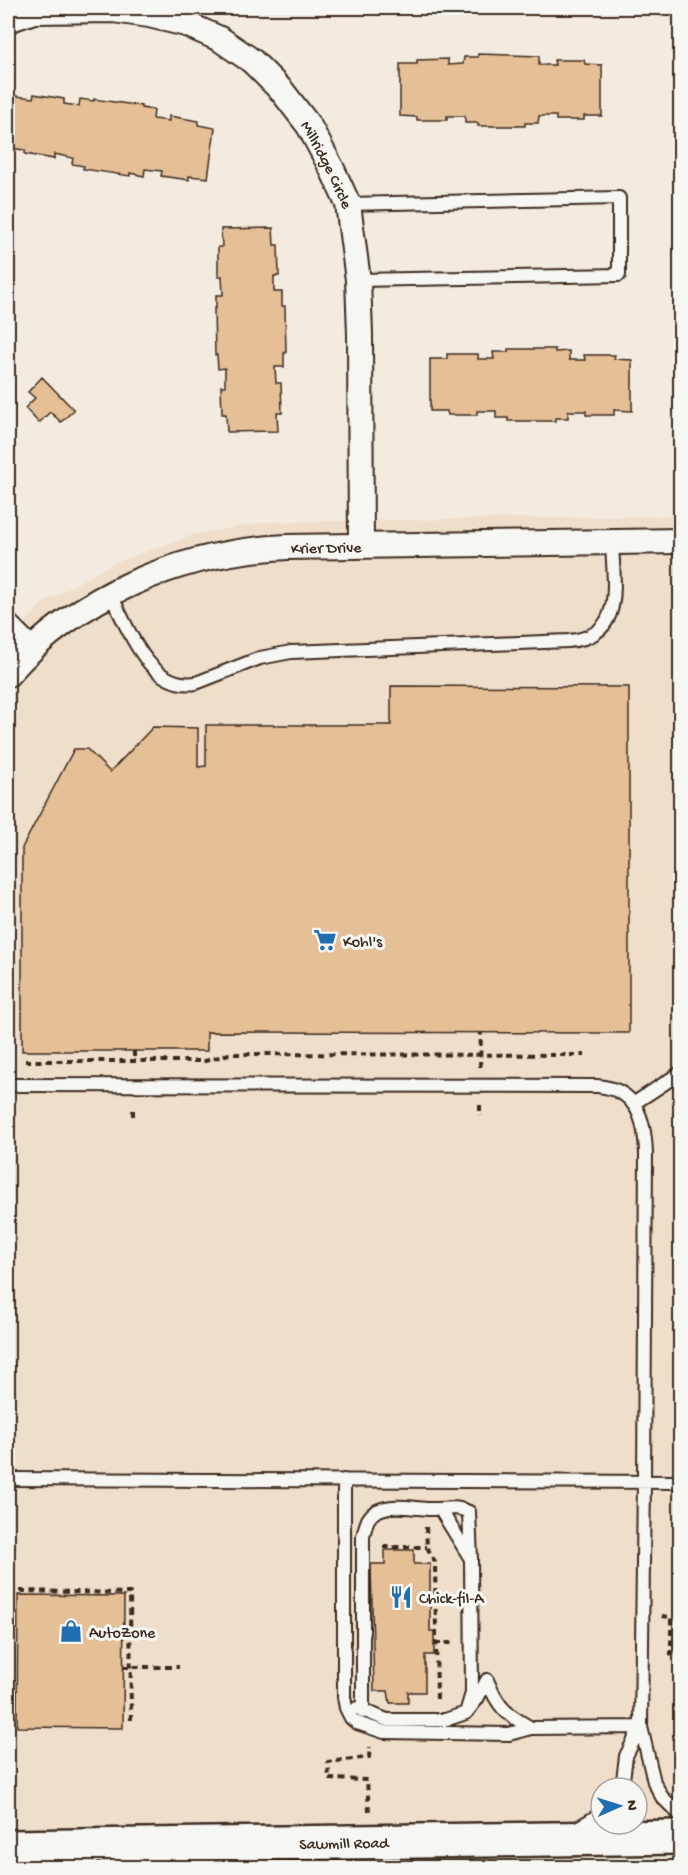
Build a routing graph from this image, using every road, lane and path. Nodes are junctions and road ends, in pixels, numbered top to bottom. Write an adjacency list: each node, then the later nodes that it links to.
1 (8, 20): 2 (street, Millridge Circle)
2 (348, 204): 3 (street, Millridge Circle); 3 (lane)
3 (358, 280): 6 (street, Millridge Circle)
4 (681, 541): 5 (street, Krier Drive)
5 (612, 542): 6 (street, Krier Drive); 7 (lane)
6 (361, 545): 7 (street, Krier Drive)
7 (110, 594): 9 (street, Krier Drive)
8 (8, 627): 9 (street)
9 (30, 650): 10 (street, Krier Drive)
10 (8, 674)
11 (585, 1055): 12 (path)
12 (26, 1061)
13 (681, 1072): 15 (lane)
14 (8, 1085): 15 (lane)
15 (633, 1104): 18 (lane)
16 (8, 1479): 17 (lane)
17 (344, 1480): 18 (lane); 28 (lane)
18 (644, 1481): 19 (lane); 23 (lane)
19 (681, 1482)
20 (434, 1509): 21 (lane); 21 (lane); 29 (path); 30 (lane)
21 (471, 1559): 31 (lane)
22 (21, 1592): 26 (path)
23 (643, 1616): 24 (path); 33 (lane)
24 (679, 1656)
25 (123, 1667): 26 (path)
26 (131, 1667): 27 (path); 32 (path)
27 (179, 1667)
28 (345, 1702): 30 (lane); 35 (lane)
29 (437, 1704)
30 (363, 1712): 31 (lane)
31 (466, 1713): 34 (lane)
32 (131, 1723)
33 (641, 1727): 34 (lane); 36 (lane); 38 (lane)
34 (531, 1728): 35 (lane)
35 (376, 1730): 37 (path)
36 (624, 1776)
37 (369, 1814)
38 (681, 1815)
39 (589, 1821): 41 (lane)
40 (681, 1837): 41 (main road, Sawmill Road)
41 (551, 1839): 42 (main road, Sawmill Road)
42 (8, 1847)

